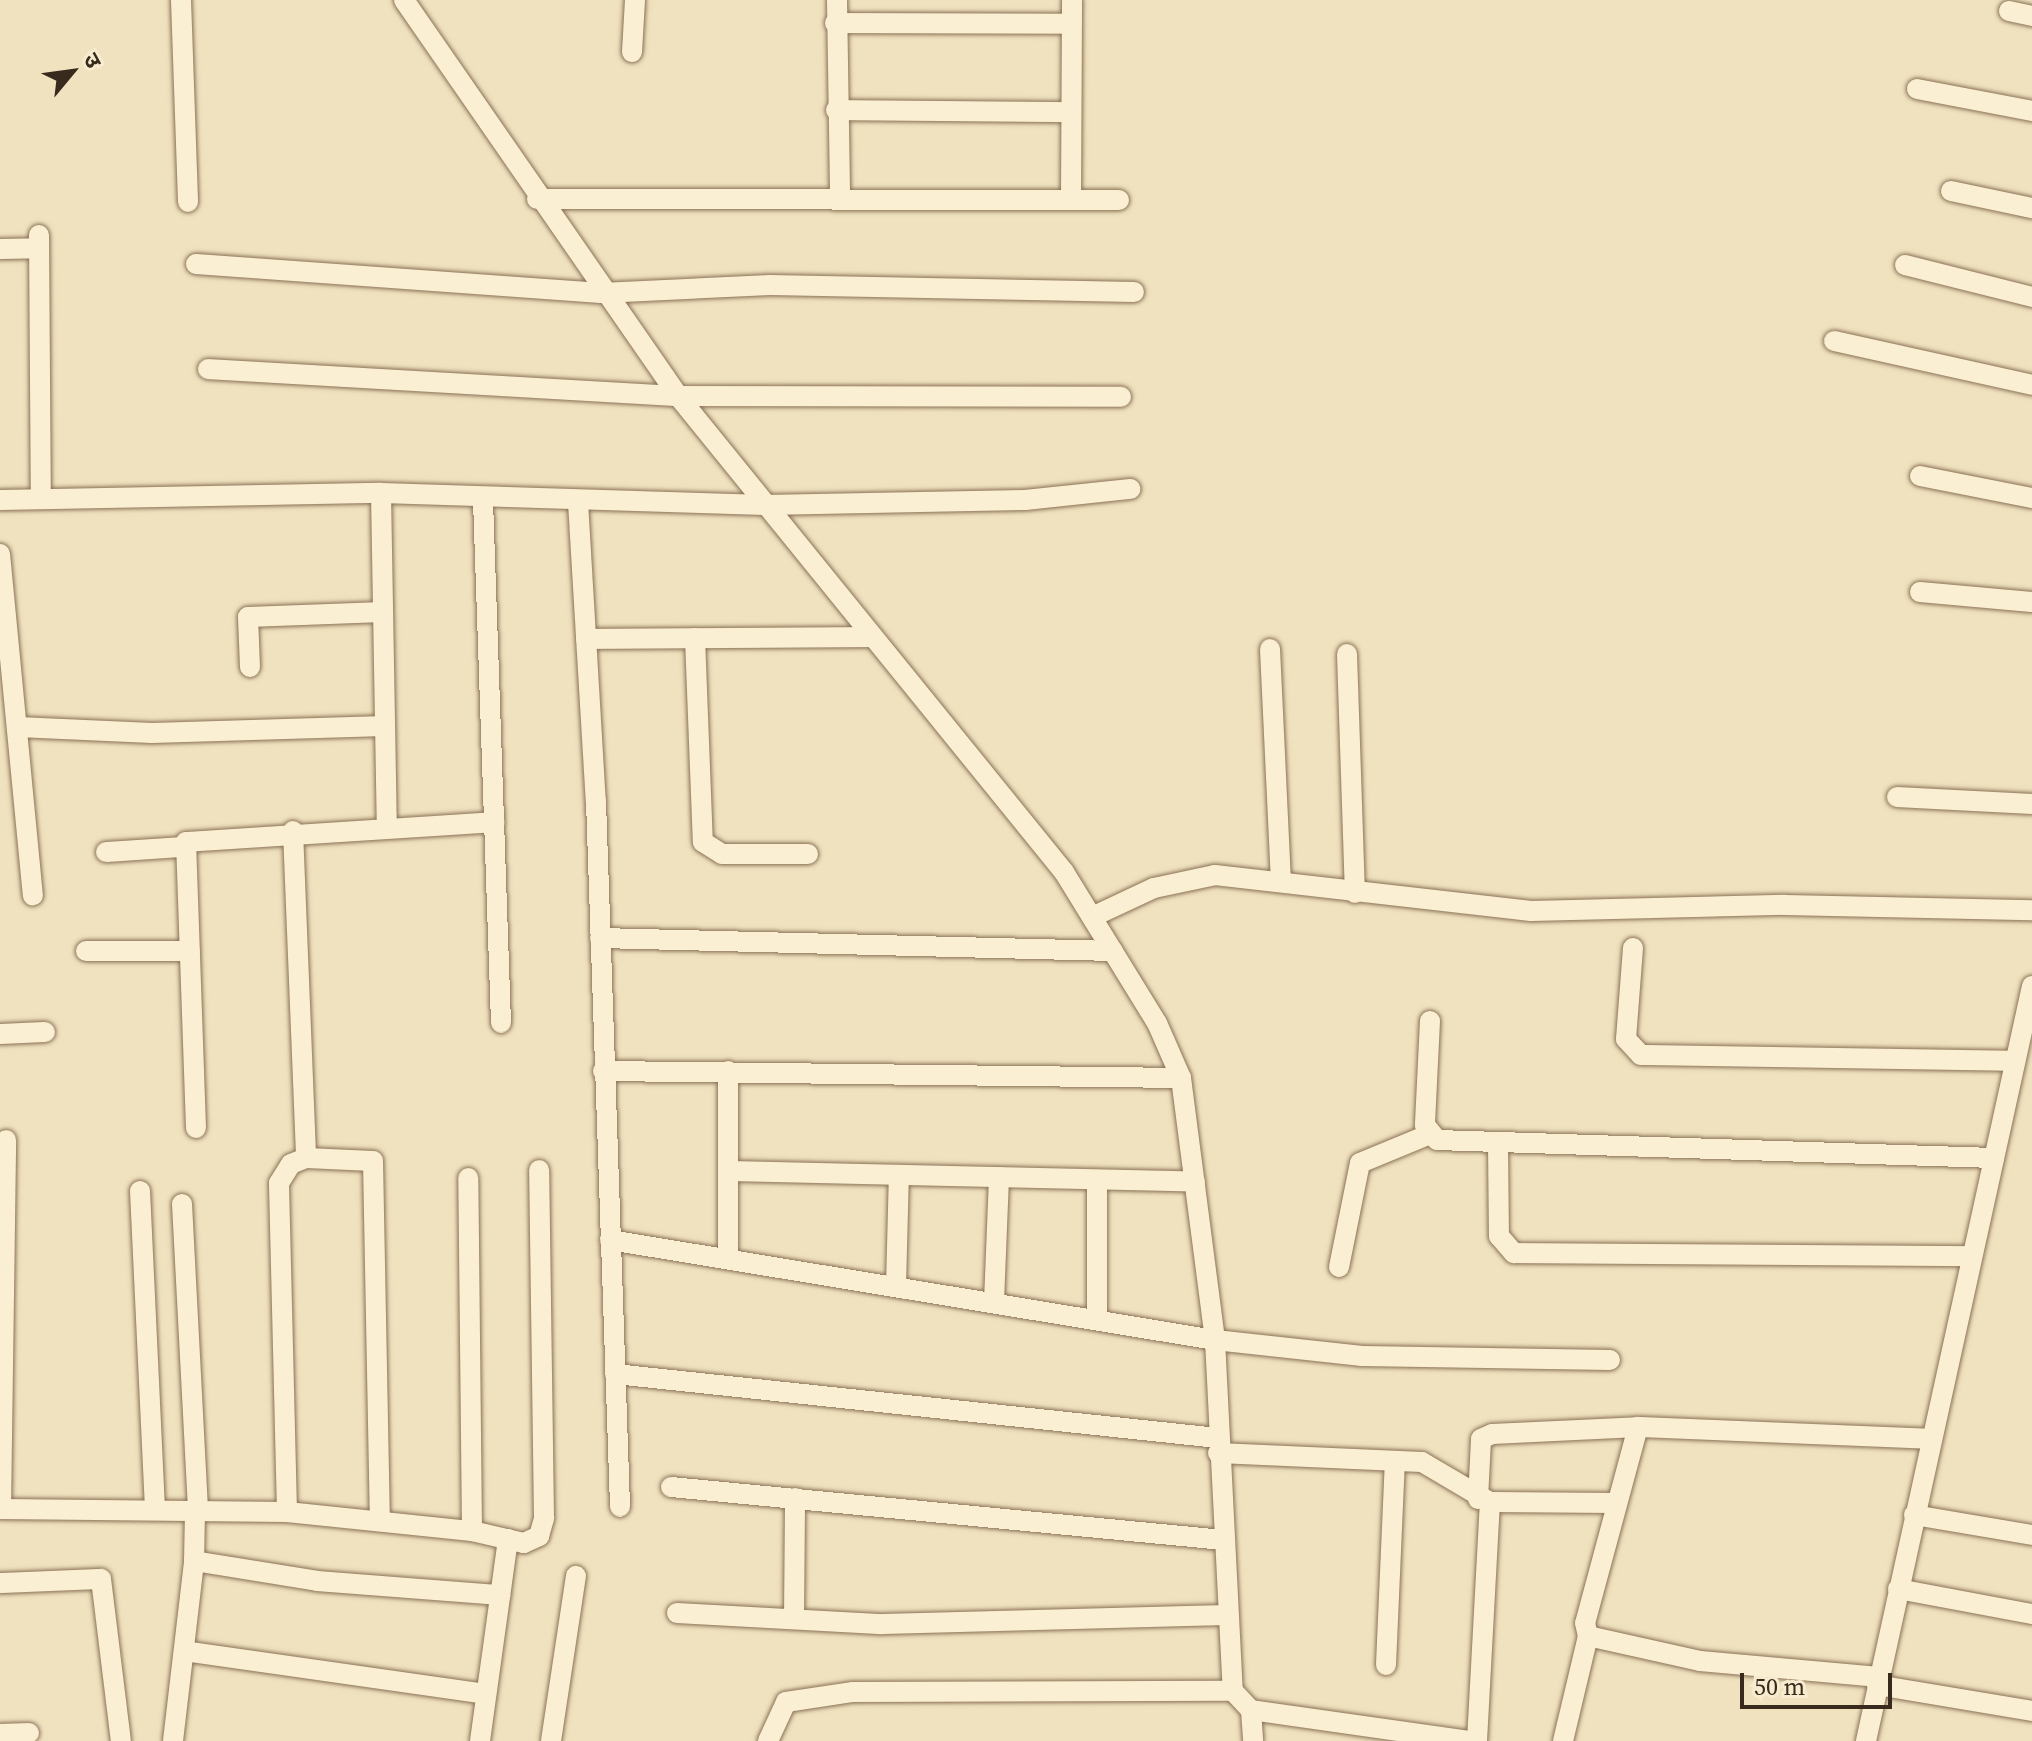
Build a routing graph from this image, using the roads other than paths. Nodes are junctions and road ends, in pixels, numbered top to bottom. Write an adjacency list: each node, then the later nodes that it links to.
1 (181, 0): 20 (street)
2 (404, 0): 17 (street)
3 (635, 0): 10 (street)
4 (837, 0): 8 (street)
5 (1072, 0): 9 (street)
6 (2009, 11): 7 (street)
7 (2032, 16)
8 (835, 23): 9 (street); 12 (street)
9 (1070, 24): 14 (street)
10 (632, 52)
11 (1917, 89): 13 (street)
12 (836, 110): 14 (street); 16 (street)
13 (2032, 111)
14 (1070, 112): 18 (street)
15 (1951, 191): 21 (street)
16 (840, 196): 17 (street); 18 (street)
17 (537, 199): 26 (street)
18 (1071, 200): 19 (street)
19 (1119, 200)
20 (188, 202)
21 (2032, 208)
22 (0, 249): 37 (street)
23 (196, 264): 26 (street)
24 (1905, 265): 27 (street)
25 (1134, 292): 26 (street)
26 (601, 293): 31 (street)
27 (2032, 297)
28 (1834, 341): 30 (street)
29 (208, 369): 31 (street)
30 (2032, 385)
31 (678, 396): 32 (street); 41 (street)
32 (1121, 397)
33 (1920, 476): 36 (street)
34 (1130, 489): 41 (street)
35 (381, 493): 37 (street); 39 (street); 45 (street)
36 (2032, 498)
37 (41, 499): 38 (street)
38 (0, 500)
39 (483, 500): 40 (street); 57 (street)
40 (578, 502): 41 (street); 48 (street)
41 (765, 505): 46 (street)
42 (0, 554): 52 (street)
43 (1920, 592): 44 (street)
44 (2032, 602)
45 (383, 612): 51 (street); 53 (street)
46 (870, 637): 47 (street); 67 (street)
47 (695, 638): 48 (street); 62 (street)
48 (586, 639): 68 (street)
49 (1270, 649): 63 (street)
50 (1347, 654): 64 (street)
51 (250, 667)
52 (6, 676): 54 (street)
53 (385, 726): 54 (street); 58 (street)
54 (18, 727): 65 (street)
55 (1897, 797): 56 (street)
56 (2032, 804)
57 (494, 822): 58 (street); 75 (street)
58 (387, 825): 59 (street)
59 (293, 831): 60 (street); 86 (street)
60 (181, 847): 61 (street); 71 (street)
61 (106, 852)
62 (808, 854)
63 (1281, 882): 64 (street); 67 (street)
64 (1355, 893): 66 (street)
65 (33, 895)
66 (2032, 910)
67 (1092, 917): 72 (street)
68 (600, 938): 72 (street); 79 (street)
69 (1633, 948): 78 (street)
70 (86, 951): 71 (street)
71 (190, 951): 82 (street)
72 (1113, 951): 81 (street)
73 (2032, 986): 78 (street)
74 (1430, 1021): 83 (street)
75 (501, 1023)
76 (45, 1032): 77 (street)
77 (0, 1034)
78 (2015, 1061): 87 (street)
79 (603, 1071): 80 (street); 97 (street)
80 (728, 1071): 81 (street); 89 (street)
81 (1181, 1078): 94 (street)
82 (196, 1128)
83 (1430, 1134): 85 (street); 100 (street)
84 (6, 1140): 116 (street)
85 (1498, 1144): 87 (street); 99 (street)
86 (306, 1158): 119 (street); 121 (street)
87 (1994, 1158): 99 (street)
88 (539, 1170): 124 (street)
89 (728, 1171): 90 (street); 98 (street)
90 (899, 1175): 91 (street); 101 (street)
91 (999, 1177): 93 (street); 102 (street)
92 (468, 1178): 122 (street)
93 (1097, 1180): 94 (street); 103 (street)
94 (1195, 1182): 104 (street)
95 (140, 1191): 117 (street)
96 (182, 1204): 118 (street)
97 (610, 1240): 98 (street); 106 (street)
98 (728, 1255): 101 (street)
99 (1972, 1256): 108 (street)
100 (1339, 1267)
101 (896, 1286): 102 (street)
102 (994, 1302): 103 (street)
103 (1097, 1320): 104 (street)
104 (1215, 1340): 105 (street); 109 (street)
105 (1610, 1360)
106 (615, 1374): 109 (street); 115 (street)
107 (1638, 1427): 108 (street); 113 (street); 114 (street)
108 (1931, 1439): 120 (street)
109 (1218, 1446): 110 (street); 125 (street)
110 (1395, 1461): 113 (street); 137 (street)
111 (671, 1487): 112 (street)
112 (795, 1498): 125 (street); 134 (street)
113 (1484, 1501): 114 (street); 152 (street)
114 (1616, 1503): 135 (street)
115 (620, 1507)
116 (0, 1509): 117 (street)
117 (155, 1510): 118 (street)
118 (196, 1511): 119 (street); 126 (street)
119 (287, 1512): 121 (street)
120 (1914, 1515): 123 (street); 129 (street)
121 (380, 1521): 122 (street)
122 (472, 1531): 124 (street)
123 (2032, 1535)
124 (508, 1539): 130 (street)
125 (1223, 1540): 133 (street)
126 (194, 1561): 130 (street); 136 (street)
127 (576, 1576): 148 (street)
128 (0, 1583): 145 (street)
129 (1898, 1589): 132 (street); 138 (street)
130 (500, 1595): 140 (street)
131 (677, 1613): 134 (street)
132 (2032, 1614)
133 (1228, 1615): 134 (street); 139 (street)
134 (794, 1619)
135 (1588, 1636): 138 (street); 153 (street)
136 (184, 1651): 140 (street); 146 (street)
137 (1386, 1665)
138 (1878, 1681): 142 (street); 154 (street)
139 (1233, 1691): 141 (street); 149 (street)
140 (486, 1694): 147 (street)
141 (1251, 1710): 150 (street); 151 (street)
142 (2032, 1711)
143 (29, 1733): 144 (street)
144 (0, 1734)
145 (121, 1741)
146 (173, 1741)
147 (480, 1741)
148 (551, 1741)
149 (768, 1741)
150 (1253, 1741)
151 (1468, 1741)
152 (1477, 1741)
153 (1563, 1741)
154 (1866, 1741)

